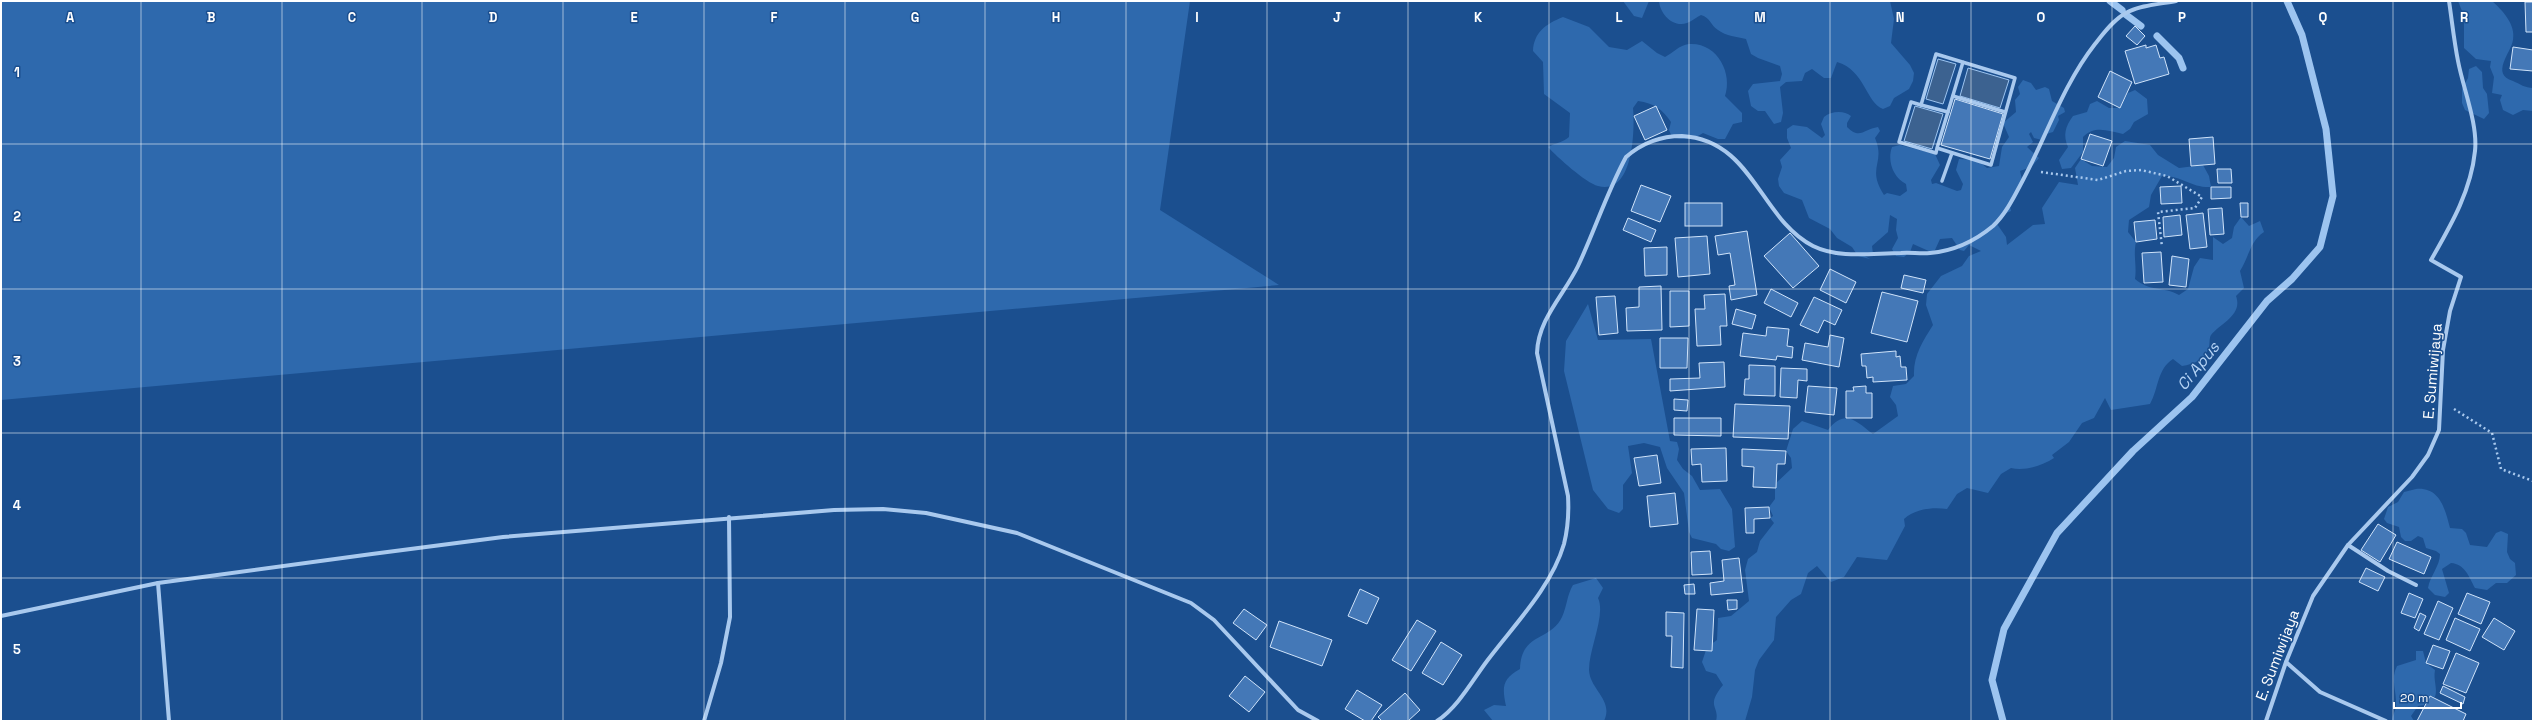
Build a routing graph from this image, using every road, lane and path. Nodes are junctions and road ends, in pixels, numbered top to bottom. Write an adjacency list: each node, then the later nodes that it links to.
1 (2176, 1): 10 (street)
2 (2449, 1): 13 (street, E. Sumiwijaya)
3 (1963, 62): 4 (street); 5 (street); 7 (street)
4 (1953, 96): 6 (street); 7 (street)
5 (1921, 105): 6 (street); 8 (street)
6 (1948, 112): 8 (street)
7 (2005, 112): 9 (street)
8 (1937, 148): 9 (street)
9 (1952, 153): 11 (street)
10 (2028, 170): 12 (path); 24 (street)
11 (1942, 181)
12 (2162, 247)
13 (2442, 402): 14 (path); 16 (street, E. Sumiwijaya)
14 (2533, 481)
15 (729, 517): 17 (street); 22 (street); 23 (street)
16 (2348, 546): 18 (street); 20 (street, E. Sumiwijaya)
17 (158, 583): 19 (street); 21 (street)
18 (2416, 585)
19 (1, 616)
20 (2286, 662): 25 (street, E. Sumiwijaya); 26 (street)
21 (169, 721)
22 (704, 721)
23 (1318, 721)
24 (1437, 721)
25 (2266, 721)
26 (2386, 721)

